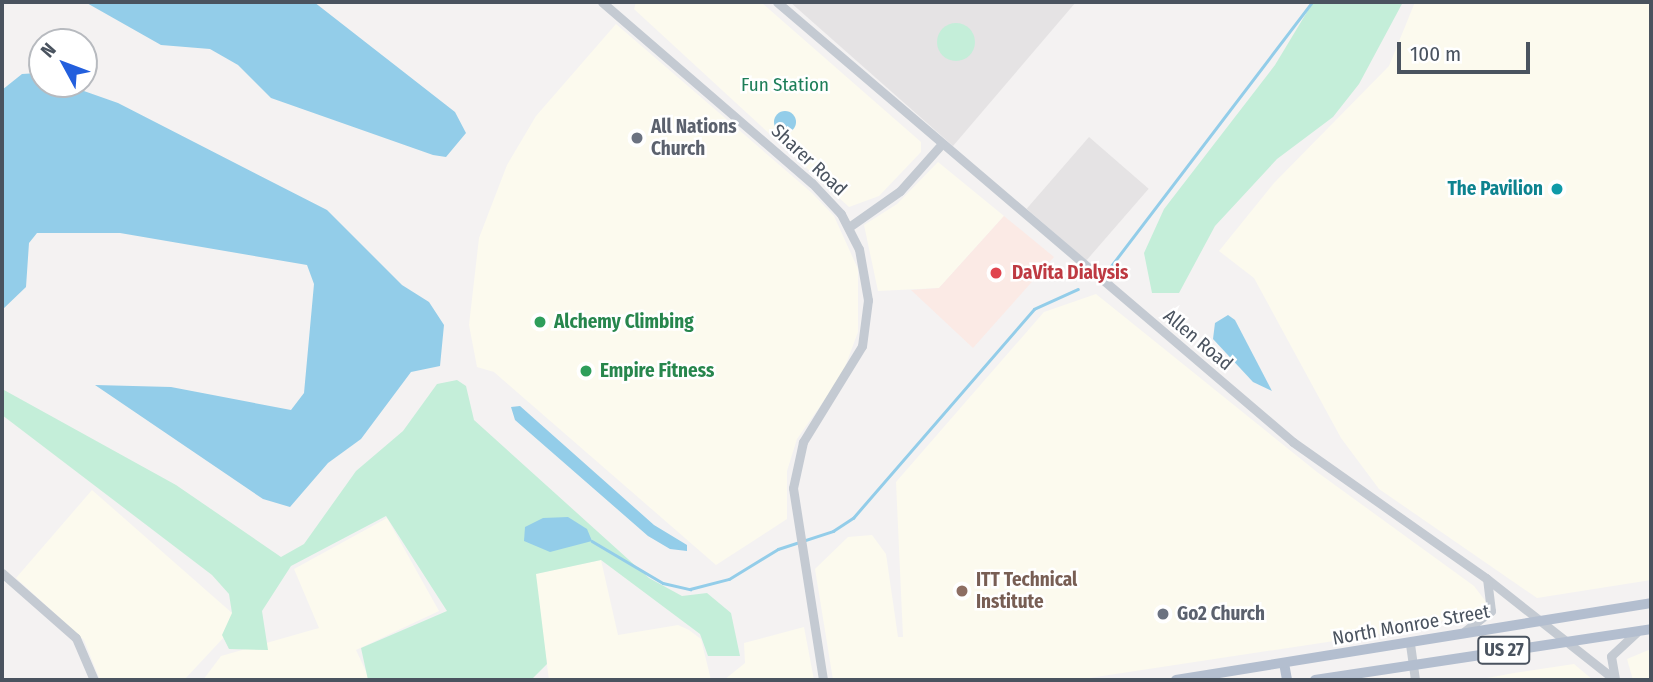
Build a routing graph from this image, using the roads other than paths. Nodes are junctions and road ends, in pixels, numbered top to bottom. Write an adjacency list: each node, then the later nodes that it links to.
1 (602, 2): 4 (street, Sharer Road)
2 (620, 2): 4 (street)
3 (777, 2): 5 (street, Allen Road)
4 (612, 11): 6 (street, Sharer Road)
5 (940, 146): 6 (street); 8 (street, Allen Road)
6 (849, 227): 19 (street, Sharer Road)
7 (2, 573): 18 (street)
8 (1486, 578): 10 (street, Allen Road); 13 (street)
9 (1651, 603): 10 (main road, North Monroe Street / US 27)
10 (1542, 620): 13 (main road, North Monroe Street / US 27); 14 (street, Allen Road)
11 (1651, 629): 12 (main road, North Monroe Street / US 27)
12 (1639, 631): 14 (main road, North Monroe Street / US 27); 24 (street)
13 (1457, 635): 15 (main road, North Monroe Street / US 27)
14 (1567, 641): 17 (main road, North Monroe Street / US 27); 24 (street, Allen Road)
15 (1410, 644): 16 (main road, North Monroe Street / US 27); 17 (street)
16 (1284, 663): 20 (main road, North Monroe Street / US 27); 21 (main road)
17 (1412, 664): 22 (main road, North Monroe Street / US 27); 23 (street)
18 (94, 680)
19 (823, 680)
20 (1176, 680)
21 (1287, 680)
22 (1315, 680)
23 (1415, 680)
24 (1616, 680)

